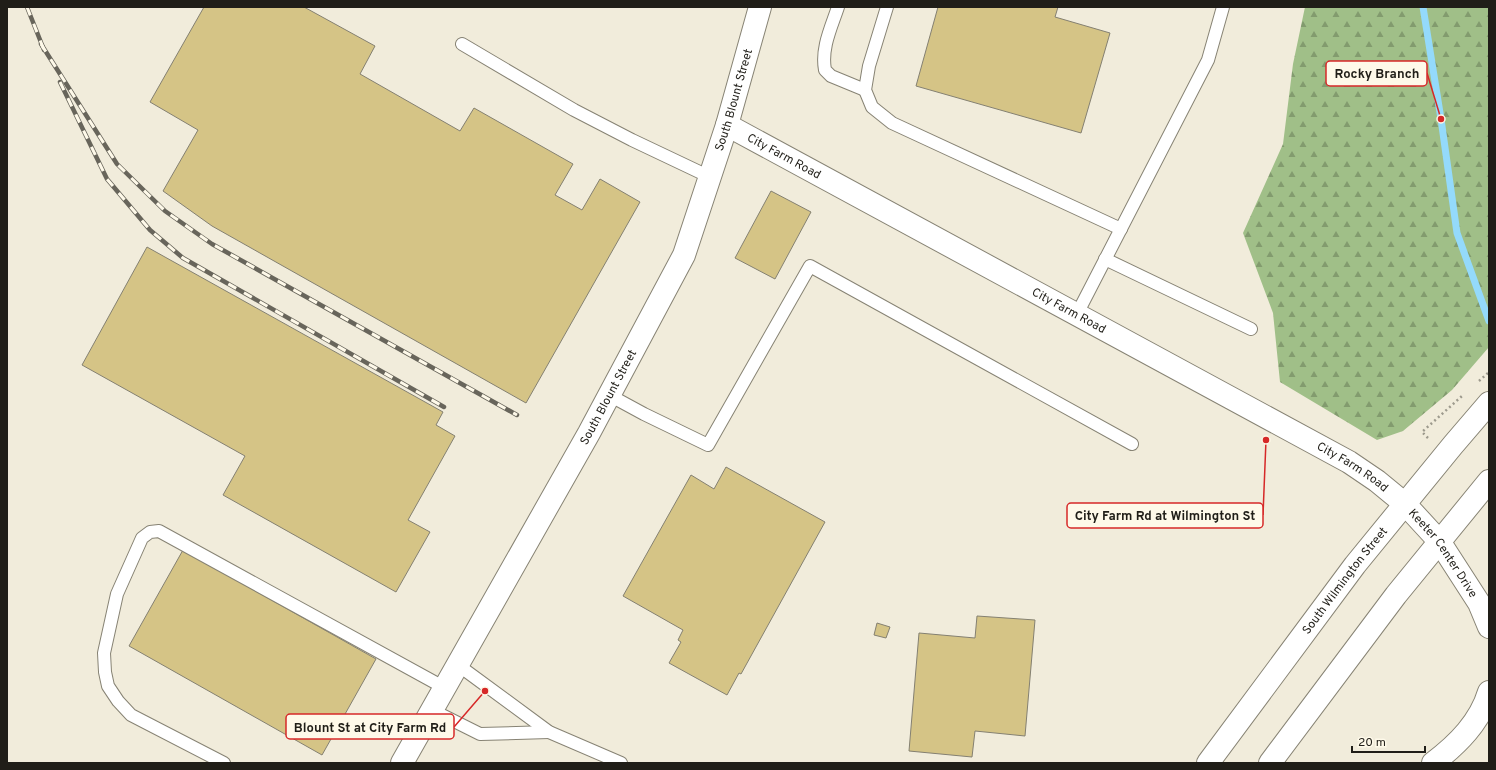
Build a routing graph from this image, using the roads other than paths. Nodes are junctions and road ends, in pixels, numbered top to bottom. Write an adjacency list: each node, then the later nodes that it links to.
1 (760, 7): 7 (street, South Blount Street)
2 (838, 7): 6 (lane)
3 (887, 7): 6 (lane)
4 (1223, 7): 9 (lane)
5 (462, 44): 8 (lane)
6 (865, 90): 9 (lane)
7 (728, 125): 8 (street, South Blount Street); 11 (street, City Farm Road)
8 (710, 177): 13 (street, South Blount Street)
9 (1121, 229): 10 (lane)
10 (1105, 259): 11 (lane); 12 (lane)
11 (1077, 314): 17 (street, City Farm Road)
12 (1251, 329)
13 (609, 394): 15 (lane); 20 (street, South Blount Street)
14 (1489, 403): 17 (street, South Wilmington Street)
15 (1132, 444)
16 (1489, 481): 18 (street)
17 (1405, 504): 18 (street, Keeter Center Drive); 28 (street, South Wilmington Street)
18 (1439, 541): 19 (street, Keeter Center Drive); 29 (street)
19 (1489, 627)
20 (458, 665): 21 (street, South Blount Street); 24 (lane)
21 (445, 688): 23 (street, South Blount Street); 25 (lane)
22 (1489, 692): 30 (street)
23 (432, 710): 24 (lane); 26 (street, South Blount Street)
24 (549, 732): 27 (lane)
25 (224, 763)
26 (402, 763)
27 (621, 763)
28 (1208, 763)
29 (1270, 763)
30 (1433, 763)

